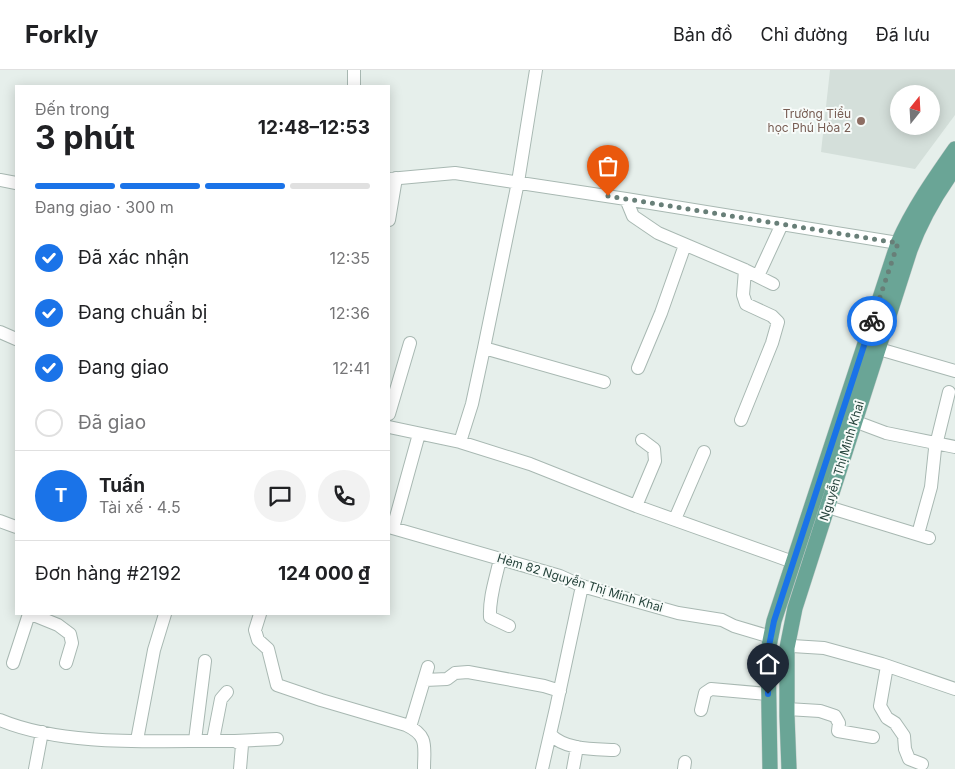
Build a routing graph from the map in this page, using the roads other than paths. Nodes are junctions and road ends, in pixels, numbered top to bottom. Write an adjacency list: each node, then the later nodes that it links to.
1 (354, 70): 3 (street)
2 (536, 70): 9 (street)
3 (354, 85)
4 (955, 149): 13 (main road, Nguyễn Thị Minh Khai)
5 (955, 168): 22 (main road, Nguyễn Thị Minh Khai)
6 (393, 178): 9 (street); 11 (street)
7 (0, 180): 8 (street)
8 (15, 182)
9 (518, 182): 10 (street); 21 (street)
10 (626, 198): 12 (street); 14 (street)
11 (390, 210)
12 (782, 224): 13 (street); 16 (street)
13 (898, 243): 44 (main road, Nguyễn Thị Minh Khai)
14 (685, 245): 15 (street); 23 (street)
15 (746, 270): 16 (street); 28 (street)
16 (758, 276): 17 (street)
17 (773, 284)
18 (0, 332): 19 (street)
19 (15, 339)
20 (410, 343): 27 (street)
21 (484, 348): 25 (street); 33 (street)
22 (879, 349): 24 (street); 29 (main road, Nguyễn Thị Minh Khai)
23 (638, 368)
24 (955, 371)
25 (604, 382)
26 (949, 392): 34 (street)
27 (390, 410)
28 (741, 420)
29 (854, 422): 34 (street); 38 (main road, Nguyễn Thị Minh Khai)
30 (390, 427): 31 (street)
31 (419, 434): 33 (street); 42 (street)
32 (642, 440): 37 (street)
33 (460, 442): 37 (street)
34 (936, 445): 35 (street); 38 (street)
35 (955, 447)
36 (704, 452): 39 (street)
37 (636, 506): 39 (street)
38 (828, 506): 52 (main road, Nguyễn Thị Minh Khai)
39 (675, 519): 44 (street)
40 (0, 521): 41 (street)
41 (15, 527)
42 (391, 528): 43 (street, Hẻm 82 Nguyễn Thị Minh Khai)
43 (500, 559): 45 (street, Hẻm 82 Nguyễn Thị Minh Khai); 50 (street)
44 (793, 562): 51 (main road, Nguyễn Thị Minh Khai)
45 (582, 586): 51 (street, Hẻm 82 Nguyễn Thị Minh Khai); 60 (street)
46 (30, 615): 54 (street)
47 (33, 615): 55 (street)
48 (165, 615): 71 (street)
49 (260, 615): 66 (street)
50 (509, 626)
51 (770, 637): 62 (main road, Nguyễn Thị Minh Khai)
52 (787, 648): 56 (street); 64 (main road, Nguyễn Thị Minh Khai)
53 (205, 661): 72 (street)
54 (13, 663)
55 (66, 663)
56 (887, 666): 59 (street); 77 (street)
57 (428, 667): 58 (street)
58 (425, 680): 60 (street); 66 (street)
59 (955, 689)
60 (560, 691): 68 (street)
61 (227, 692): 73 (street)
62 (768, 694): 63 (street); 83 (main road, Nguyễn Thị Minh Khai)
63 (701, 710)
64 (787, 710): 69 (street); 84 (main road, Nguyễn Thị Minh Khai)
65 (0, 720): 67 (street)
66 (410, 727): 80 (street)
67 (42, 732): 71 (street); 78 (street)
68 (550, 734): 75 (street); 81 (street)
69 (873, 737)
70 (277, 739): 74 (street)
71 (137, 740): 72 (street)
72 (195, 740): 73 (street)
73 (213, 740): 74 (street)
74 (235, 741): 79 (street)
75 (577, 747): 76 (street); 82 (street)
76 (614, 750)
77 (922, 764)
78 (35, 769)
79 (240, 769)
80 (424, 769)
81 (542, 769)
82 (573, 769)
83 (770, 769)
84 (789, 769)

